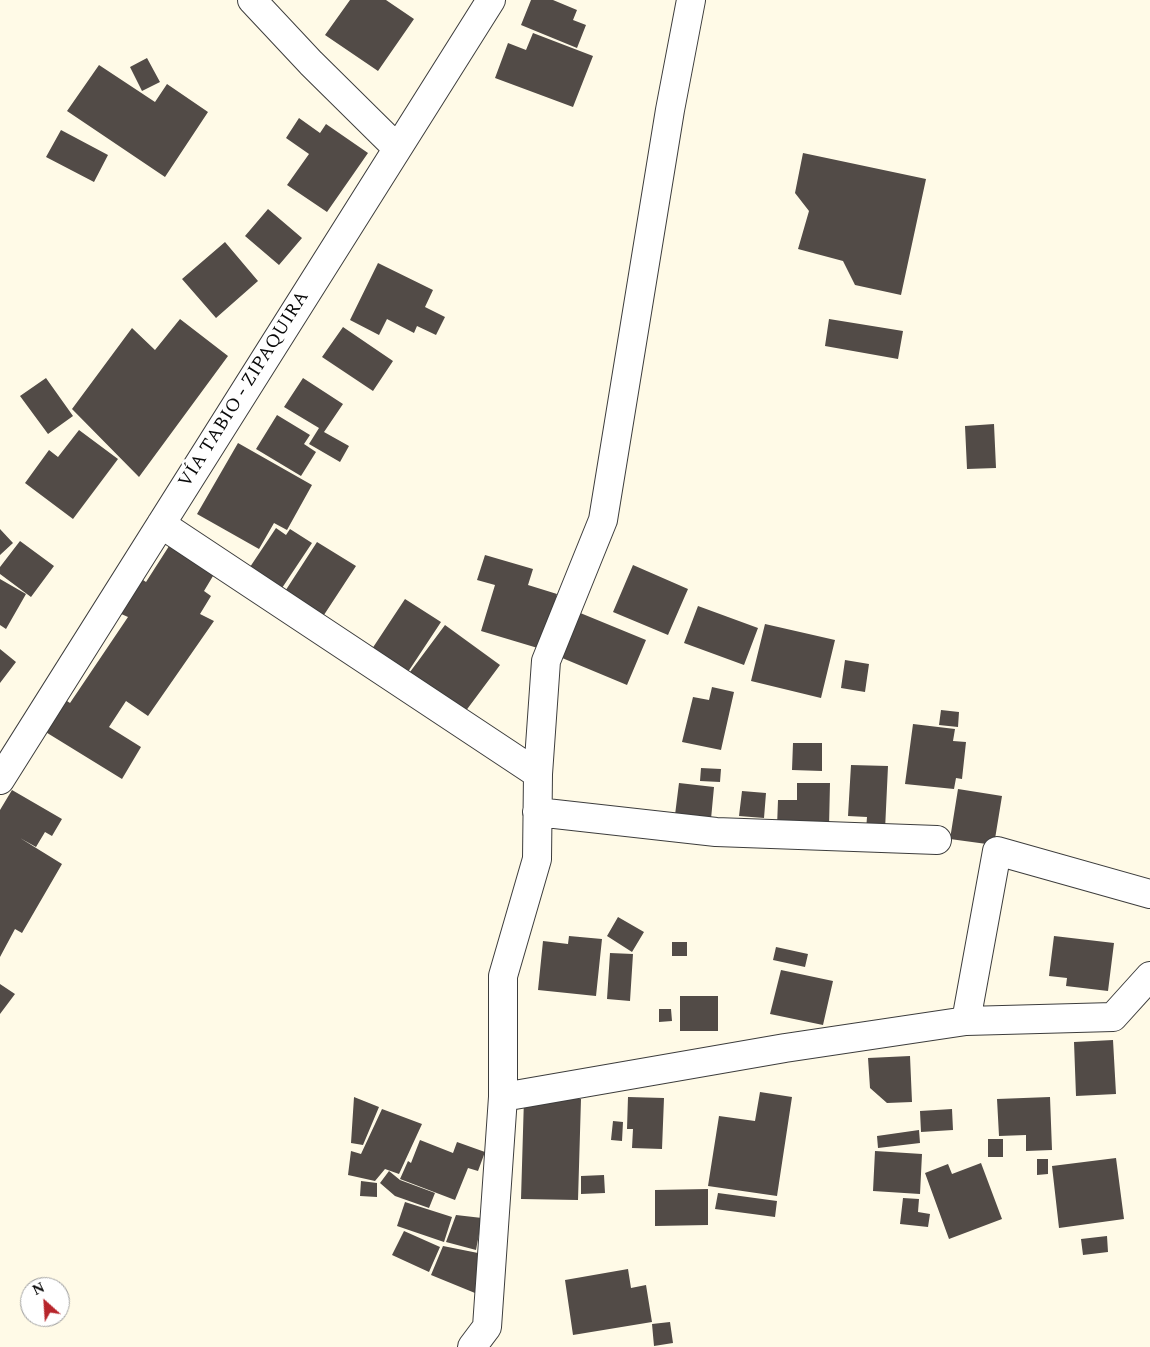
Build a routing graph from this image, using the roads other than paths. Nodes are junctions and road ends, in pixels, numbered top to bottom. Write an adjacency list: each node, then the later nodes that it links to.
1 (252, 0): 4 (street)
2 (491, 0): 4 (street, VÍA TABIO - ZIPAQUIRA)
3 (691, 0): 6 (street)
4 (397, 148): 5 (street, VÍA TABIO - ZIPAQUIRA)
5 (162, 524): 6 (street); 7 (street, VÍA TABIO - ZIPAQUIRA)
6 (538, 774): 8 (street)
7 (0, 780)
8 (537, 812): 9 (street); 13 (street)
9 (937, 840)
10 (1150, 894): 12 (street)
11 (1150, 976): 12 (street)
12 (966, 1022): 13 (street)
13 (503, 1097): 14 (street)
14 (472, 1347)

